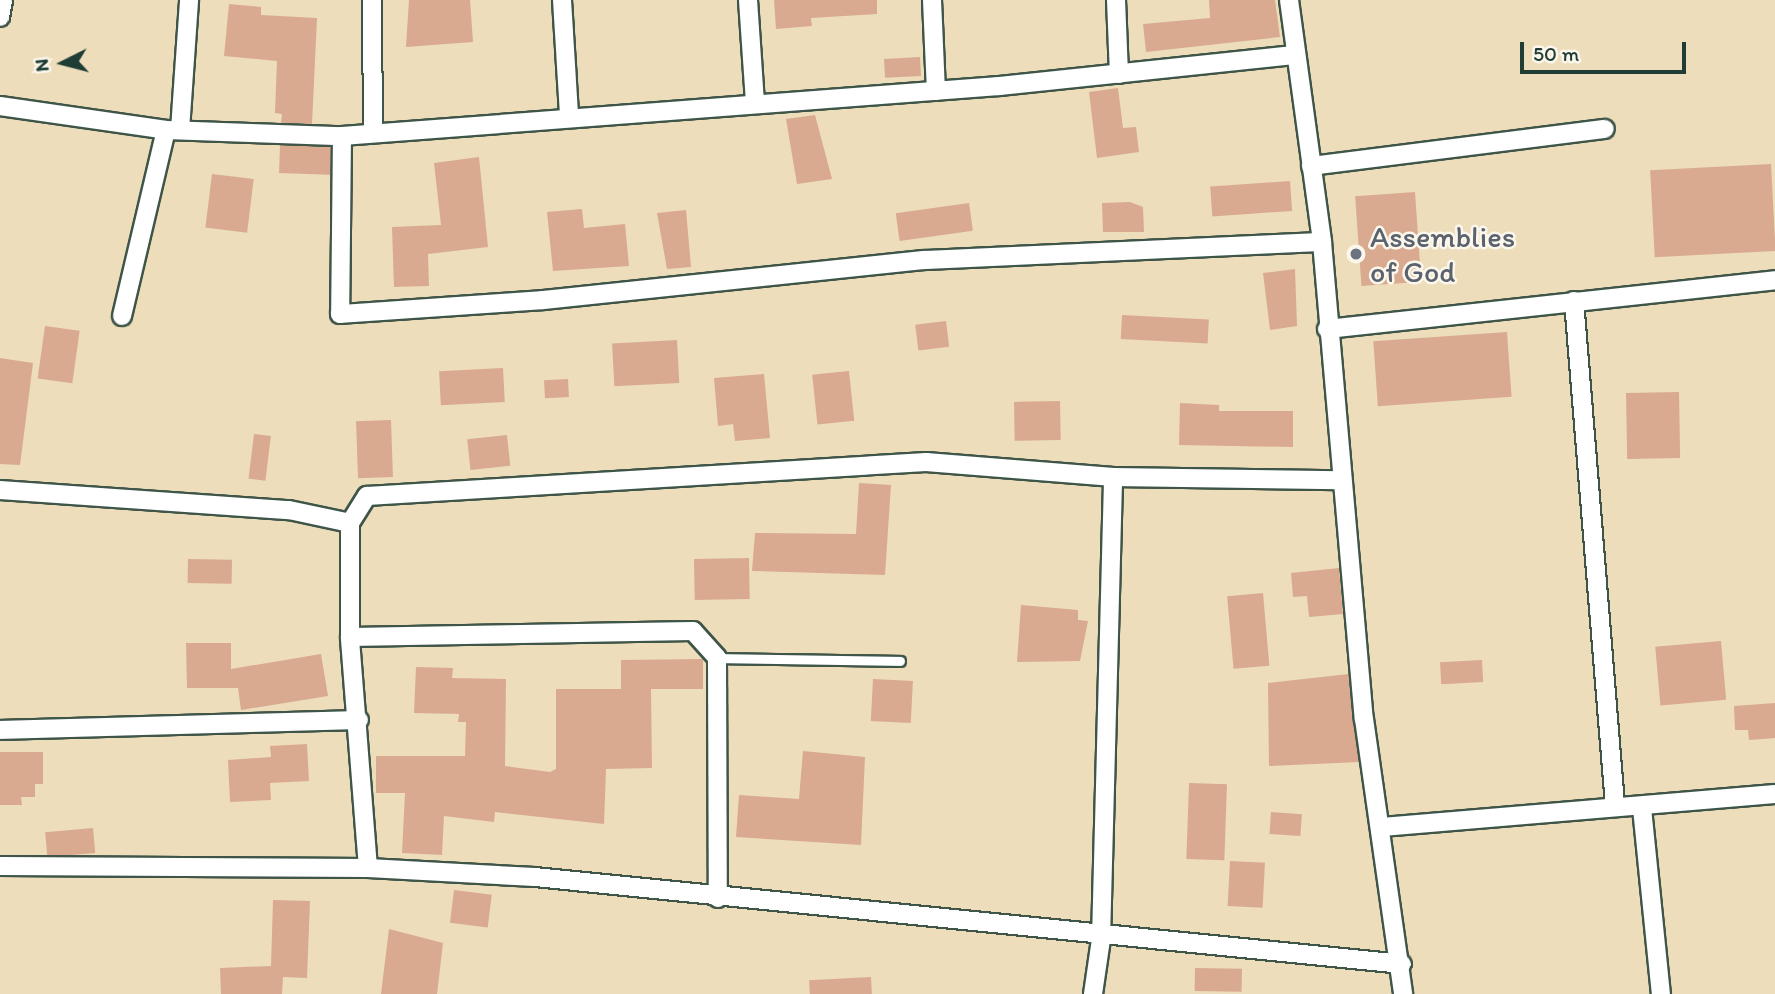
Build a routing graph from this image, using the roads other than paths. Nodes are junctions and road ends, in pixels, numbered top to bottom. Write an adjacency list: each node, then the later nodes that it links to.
1 (3, 0): 9 (street)
2 (189, 0): 17 (street)
3 (372, 0): 18 (street)
4 (562, 0): 15 (street)
5 (748, 0): 13 (street)
6 (932, 0): 12 (street)
7 (1115, 0): 11 (street)
8 (1289, 0): 10 (street)
9 (0, 17)
10 (1294, 55): 11 (street); 20 (street)
11 (1119, 74): 12 (street)
12 (936, 91): 13 (street)
13 (755, 103): 15 (street)
14 (0, 106): 17 (street)
15 (569, 116): 18 (street)
16 (1605, 129): 20 (street)
17 (173, 130): 19 (street); 24 (street)
18 (373, 131): 19 (street)
19 (342, 135): 21 (street)
20 (1311, 166): 21 (street)
21 (1322, 242): 25 (street)
22 (1775, 280): 23 (street)
23 (1574, 301): 25 (street); 36 (street)
24 (122, 316)
25 (1327, 329): 27 (street)
26 (1113, 477): 27 (street); 29 (street); 42 (street)
27 (1340, 480): 38 (street)
28 (0, 490): 29 (street)
29 (349, 523): 30 (street)
30 (350, 637): 31 (street); 33 (street)
31 (717, 658): 32 (lane); 41 (street)
32 (900, 661)
33 (359, 720): 34 (street); 40 (street)
34 (0, 730)
35 (1775, 794): 37 (street)
36 (1615, 806): 37 (street); 38 (street)
37 (1643, 808): 46 (street)
38 (1382, 827): 43 (street)
39 (0, 866): 40 (street)
40 (368, 868): 41 (street)
41 (718, 898): 42 (street)
42 (1101, 939): 43 (street); 44 (street)
43 (1402, 964): 45 (street)
44 (1093, 994)
45 (1403, 994)
46 (1661, 994)

